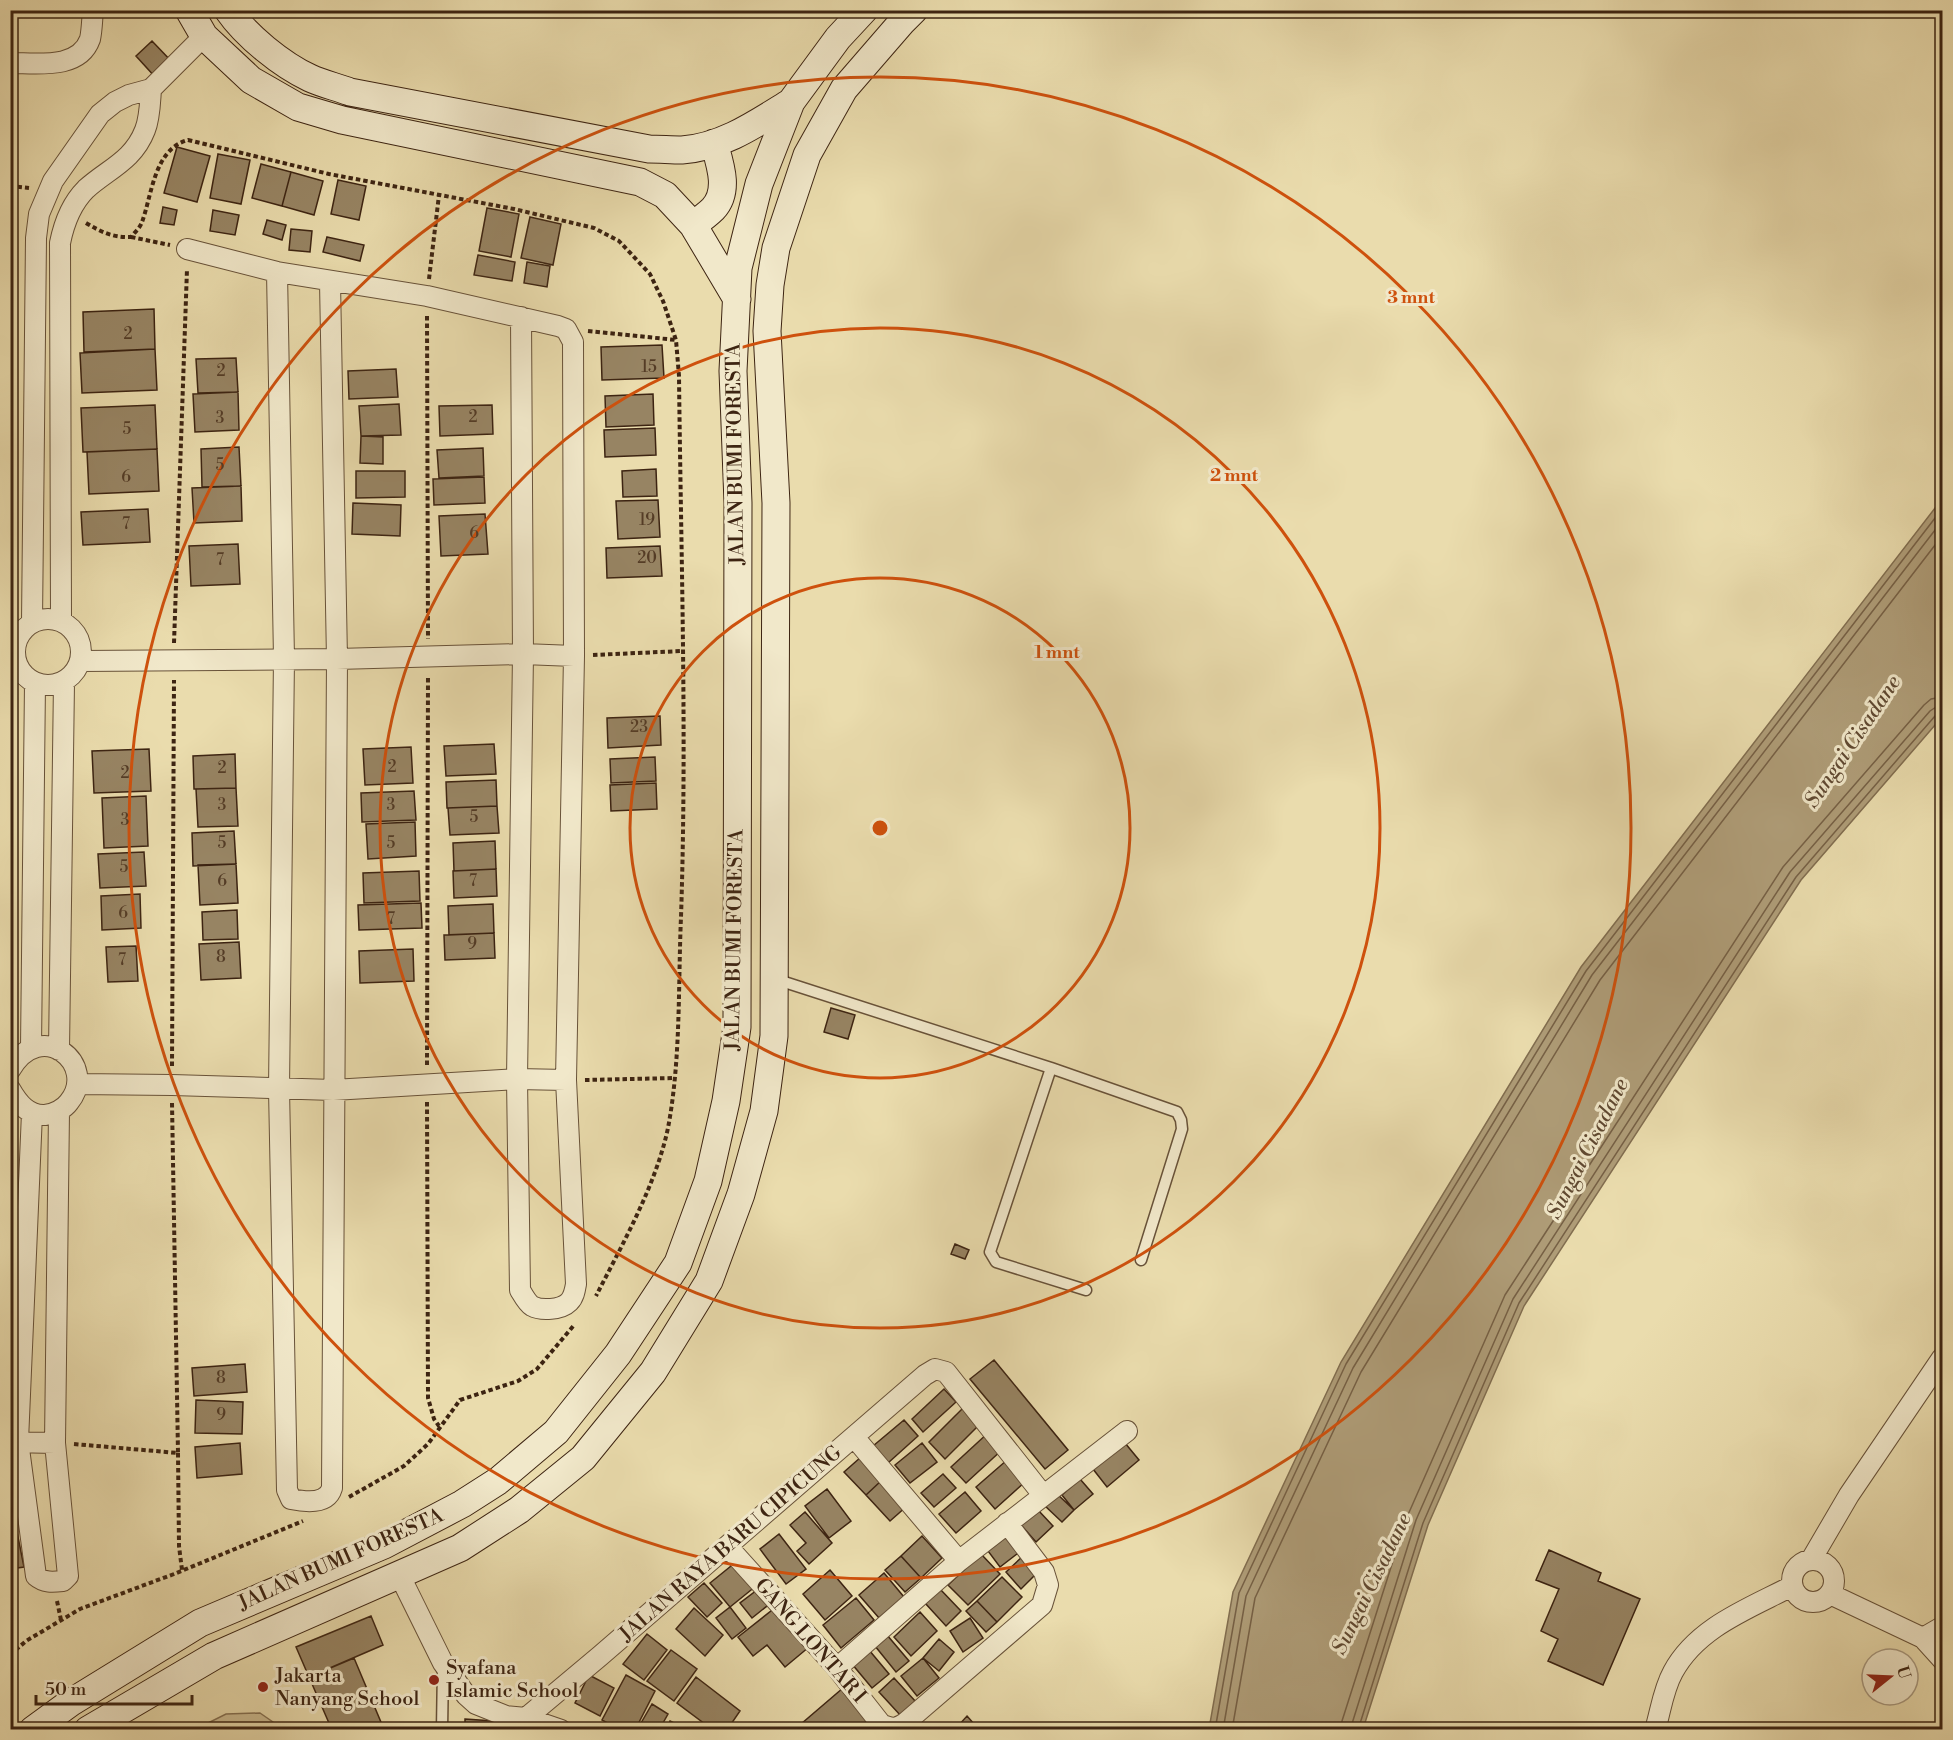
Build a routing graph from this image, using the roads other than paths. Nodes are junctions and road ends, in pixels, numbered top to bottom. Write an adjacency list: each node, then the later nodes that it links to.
1 (93, 10): 7 (street)
2 (189, 10): 6 (main road)
3 (228, 10): 10 (main road)
4 (864, 10): 9 (main road, JALAN BUMI FORESTA)
5 (914, 10): 22 (main road, JALAN BUMI FORESTA)
6 (204, 36): 8 (street); 12 (main road)
7 (10, 63)
8 (151, 89): 13 (street); 14 (street)
9 (791, 102): 11 (main road); 19 (main road, JALAN BUMI FORESTA)
10 (528, 126): 11 (main road); 12 (main road)
11 (714, 143): 15 (main road)
12 (522, 157): 15 (main road)
13 (62, 167): 14 (street); 24 (street)
14 (86, 190): 23 (street)
15 (693, 225): 19 (main road)
16 (187, 249): 17 (street)
17 (277, 272): 18 (street); 28 (street)
18 (330, 282): 20 (street); 29 (street)
19 (737, 299): 21 (main road, JALAN BUMI FORESTA)
20 (521, 317): 26 (street); 27 (street)
21 (738, 503): 22 (main road); 70 (main road, JALAN BUMI FORESTA)
22 (776, 503): 33 (main road, JALAN BUMI FORESTA)
23 (61, 620): 24 (street); 30 (street)
24 (32, 622): 25 (street)
25 (13, 649): 32 (street)
26 (523, 654): 27 (street); 29 (street); 38 (street)
27 (574, 656): 39 (street)
28 (284, 658): 29 (street); 30 (street); 42 (street)
29 (337, 659): 43 (street)
30 (81, 661): 31 (street)
31 (64, 682): 32 (street); 35 (street)
32 (35, 683): 34 (street)
33 (775, 979): 36 (lane); 58 (main road, JALAN BUMI FORESTA)
34 (31, 1048): 35 (street); 37 (street)
35 (59, 1050): 40 (street)
36 (1051, 1068): 46 (lane); 47 (lane)
37 (10, 1070)
38 (517, 1079): 39 (street); 39 (street); 43 (street)
39 (566, 1080)
40 (77, 1084): 42 (street); 44 (street)
41 (10, 1089): 45 (street)
42 (279, 1089): 43 (street); 43 (street)
43 (333, 1090)
44 (59, 1111): 45 (street); 52 (street)
45 (32, 1113): 51 (street)
46 (1141, 1260)
47 (1086, 1290)
48 (1942, 1358): 56 (street)
49 (1127, 1431): 53 (street)
50 (854, 1437): 53 (street, JALAN RAYA BARU CIPICUNG); 55 (street, JALAN RAYA BARU CIPICUNG); 57 (street)
51 (14, 1441): 52 (street); 52 (street)
52 (55, 1443)
53 (1043, 1495): 54 (street)
54 (1007, 1523): 57 (street); 68 (street, GANG LONTAR I)
55 (728, 1547): 65 (street, GANG LONTAR I); 66 (street, JALAN RAYA BARU CIPICUNG)
56 (1811, 1560): 59 (street); 60 (street)
57 (959, 1561): 65 (street)
58 (399, 1574): 64 (street); 71 (main road, JALAN BUMI FORESTA)
59 (1792, 1586): 60 (street); 69 (street)
60 (1830, 1594): 62 (street)
61 (1942, 1627): 62 (street)
62 (1923, 1638): 63 (street)
63 (1942, 1659)
64 (443, 1663): 67 (street); 72 (lane)
65 (837, 1668): 68 (street, GANG LONTAR I)
66 (526, 1718): 67 (street); 73 (street)
67 (506, 1723)
68 (878, 1727)
69 (1657, 1728)
70 (33, 1730)
71 (88, 1730)
72 (442, 1730)
73 (561, 1730)

